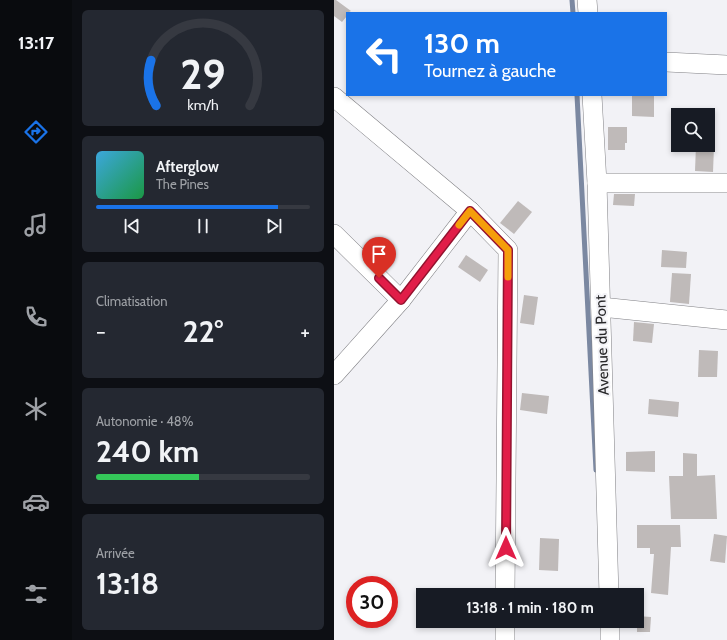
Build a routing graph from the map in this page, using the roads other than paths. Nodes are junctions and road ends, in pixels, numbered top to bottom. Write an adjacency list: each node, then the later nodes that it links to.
1 (587, 0): 2 (street)
2 (588, 12)
3 (667, 62): 4 (street)
4 (727, 65)
5 (592, 96): 7 (street, Avenue du Pont)
6 (334, 97): 9 (street)
7 (597, 183): 8 (street); 12 (street, Avenue du Pont)
8 (727, 183)
9 (470, 211): 11 (street); 15 (street)
10 (334, 234): 11 (street)
11 (401, 300): 14 (street)
12 (601, 307): 13 (street); 16 (street, Avenue du Pont)
13 (727, 320)
14 (334, 375)
15 (505, 588)
16 (609, 588)
17 (505, 628): 19 (street)
18 (610, 628): 20 (street)
19 (505, 640)
20 (610, 640)

